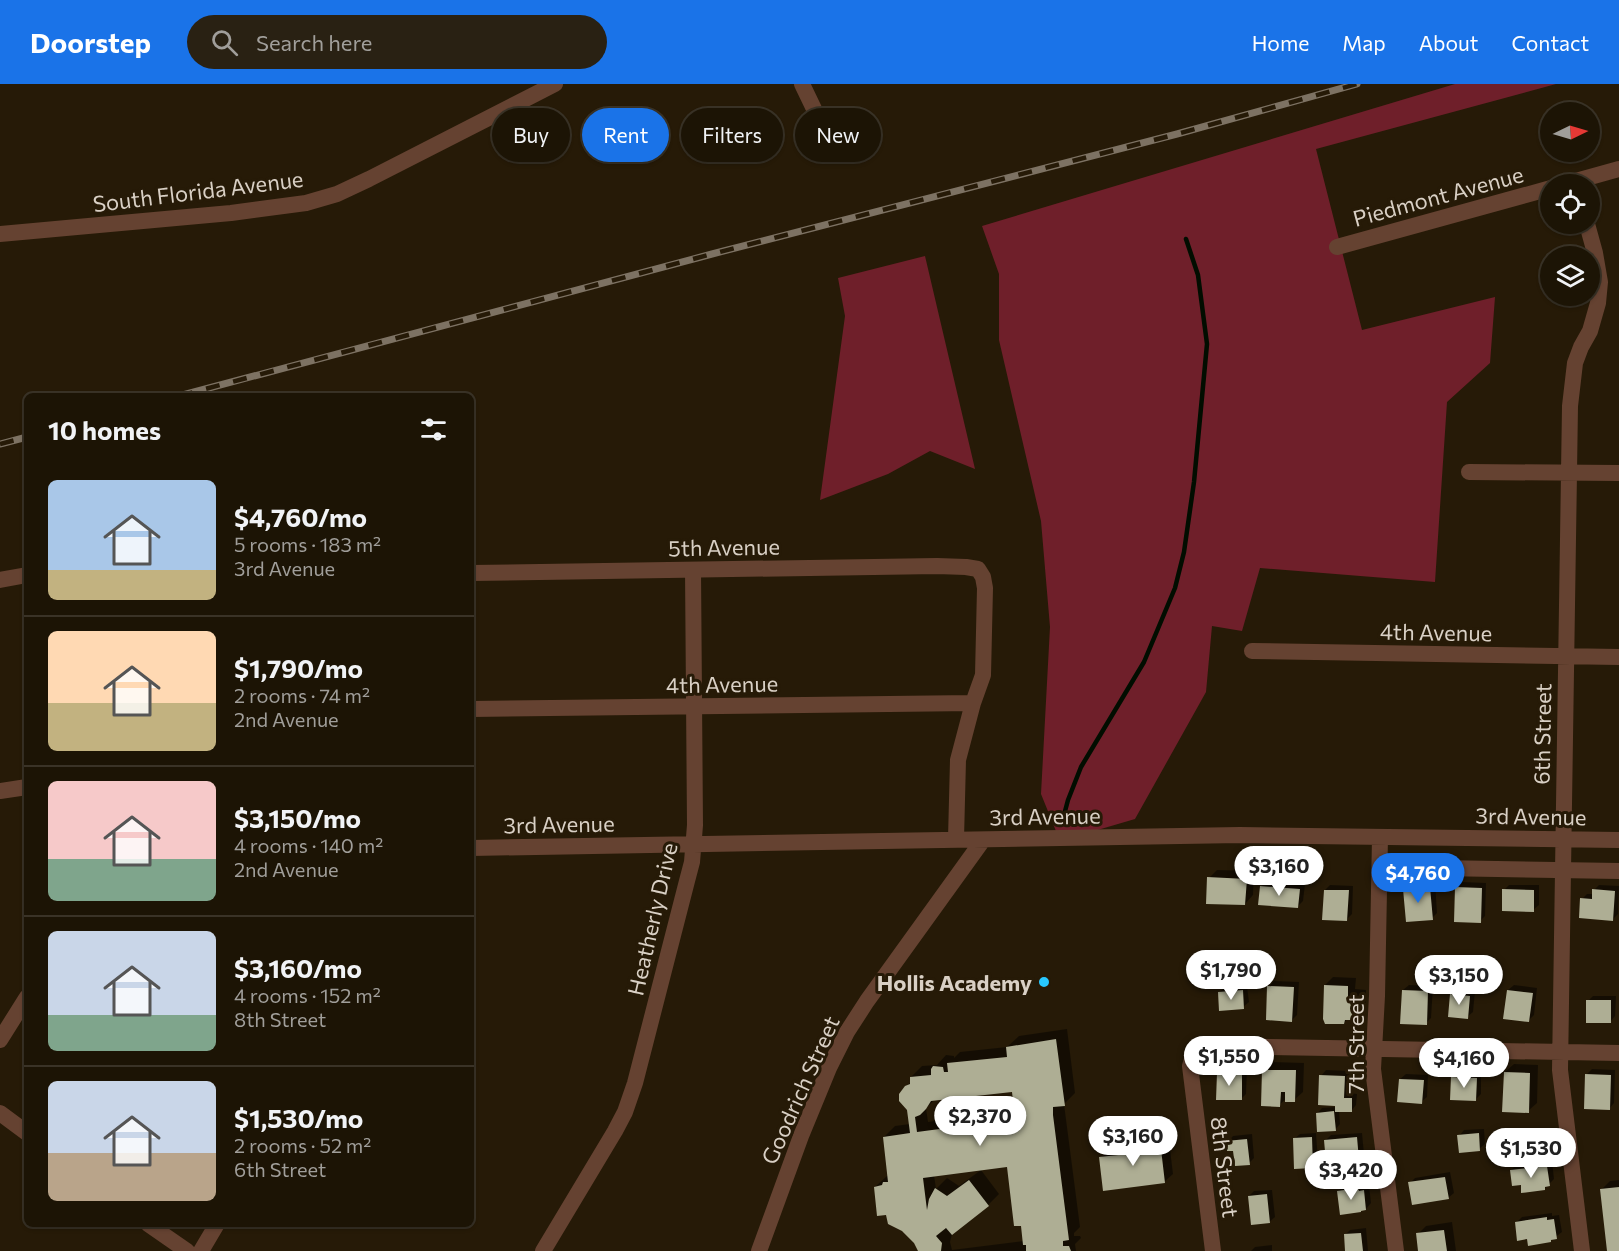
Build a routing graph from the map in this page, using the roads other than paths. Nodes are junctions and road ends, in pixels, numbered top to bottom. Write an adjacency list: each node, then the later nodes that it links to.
1 (555, 84): 7 (street, South Florida Avenue)
2 (802, 84): 3 (street)
3 (814, 108)
4 (1619, 170): 5 (street)
5 (1600, 176)
6 (1540, 191): 9 (street, Piedmont Avenue)
7 (0, 234)
8 (1590, 234): 11 (street, 6th Street)
9 (1337, 247)
10 (1469, 472): 11 (street)
11 (1568, 472): 12 (street); 18 (street, 6th Street)
12 (1619, 473)
13 (693, 570): 14 (street, 5th Avenue); 20 (street, 5th Avenue); 21 (street, Heatherly Drive)
14 (474, 573)
15 (24, 576): 16 (street)
16 (0, 580)
17 (1252, 651): 18 (street, 4th Avenue)
18 (1565, 657): 19 (street, 4th Avenue); 27 (street, 6th Street)
19 (1619, 657)
20 (973, 703): 21 (street, 4th Avenue); 26 (street)
21 (694, 707): 22 (street, 4th Avenue); 30 (street, Heatherly Drive)
22 (474, 709)
23 (24, 787): 24 (street)
24 (0, 791)
25 (1380, 837): 27 (street, 3rd Avenue); 28 (street, 3rd Avenue); 32 (street, 7th Street)
26 (956, 839): 28 (street, 3rd Avenue); 30 (street, 3rd Avenue)
27 (1563, 839): 29 (street, 3rd Avenue); 33 (street, 6th Street)
28 (983, 840): 47 (street, Goodrich Street)
29 (1619, 840)
30 (693, 844): 31 (street, 3rd Avenue); 46 (street, Heatherly Drive)
31 (474, 848)
32 (1380, 867): 33 (street); 37 (street, 7th Street)
33 (1563, 870): 34 (street); 38 (street, 6th Street)
34 (1619, 871)
35 (24, 1002): 36 (street)
36 (0, 1040)
37 (1374, 1049): 38 (street); 48 (street, 8th Street); 49 (street, 7th Street)
38 (1561, 1052): 39 (street); 50 (street, 6th Street)
39 (1619, 1053)
40 (0, 1113): 41 (street)
41 (24, 1131)
42 (152, 1227): 44 (street)
43 (215, 1227): 45 (street)
44 (187, 1251)
45 (201, 1251)
46 (543, 1251)
47 (759, 1251)
48 (1213, 1251)
49 (1396, 1251)
50 (1582, 1251)

